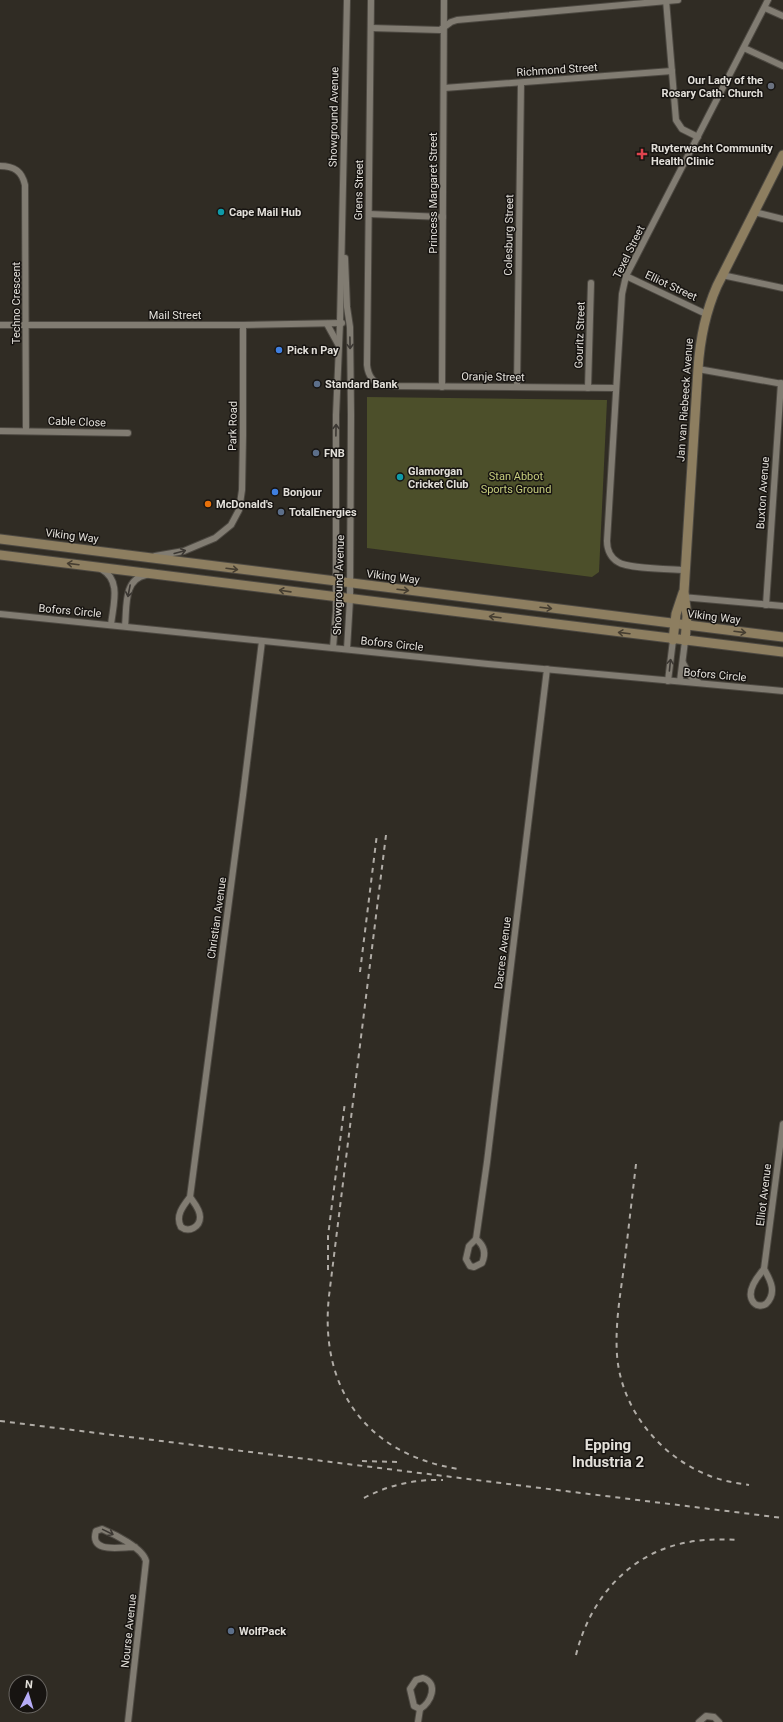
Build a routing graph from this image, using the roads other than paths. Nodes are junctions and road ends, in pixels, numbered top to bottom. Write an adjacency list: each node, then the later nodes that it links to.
1 (347, 0): 23 (street, Showground Avenue)
2 (371, 0): 9 (street, Grens Street)
3 (444, 0): 10 (street, Princess Margaret Street)
4 (678, 0): 6 (street)
5 (768, 0): 7 (street, Texel Street)
6 (666, 1): 10 (street); 13 (street)
7 (765, 8): 8 (street); 11 (street, Texel Street)
8 (783, 16)
9 (371, 28): 10 (street); 20 (street, Grens Street)
10 (444, 28): 15 (street, Princess Margaret Street)
11 (744, 48): 12 (street); 16 (street, Texel Street)
12 (783, 66)
13 (672, 71): 14 (street, Richmond Street); 16 (street)
14 (521, 83): 15 (street, Richmond Street); 40 (street, Colesburg Street)
15 (444, 88): 21 (street, Princess Margaret Street)
16 (698, 138): 25 (street, Texel Street)
17 (783, 155): 19 (main road, Jan van Riebeeck Avenue)
18 (0, 166): 33 (street, Techno Crescent)
19 (754, 212): 22 (street); 24 (main road, Jan van Riebeeck Avenue)
20 (368, 214): 21 (street); 37 (street, Grens Street)
21 (443, 217): 39 (street, Princess Margaret Street)
22 (783, 219)
23 (342, 235): 29 (street, Showground Avenue); 31 (street, Showground Avenue)
24 (722, 275): 27 (street); 28 (main road, Jan van Riebeeck Avenue)
25 (626, 276): 28 (street, Elliot Street); 42 (street, Texel Street)
26 (591, 283): 41 (street, Gouritz Street)
27 (783, 288)
28 (706, 314): 36 (main road, Jan van Riebeeck Avenue)
29 (340, 323): 30 (street, Mail Street); 31 (street, Mail Street); 35 (street, Showground Avenue)
30 (327, 324): 34 (street, Mail Street); 35 (street)
31 (350, 324): 53 (street, Showground Avenue, one-way to 53)
32 (0, 325): 33 (street, Mail Street)
33 (26, 325): 34 (street, Mail Street); 43 (street, Techno Crescent)
34 (243, 325): 48 (street, Park Road, one-way to 34)
35 (339, 346): 52 (street, Showground Avenue, one-way to 35)
36 (698, 369): 38 (street); 50 (main road, Jan van Riebeeck Avenue)
37 (372, 379): 39 (street, Oranje Street)
38 (782, 384): 57 (street, Buxton Avenue)
39 (442, 387): 40 (street, Oranje Street)
40 (517, 387): 41 (street, Oranje Street)
41 (588, 388): 42 (street, Oranje Street)
42 (615, 388): 50 (street, Texel Street)
43 (26, 430): 44 (street); 45 (street, Cable Close)
44 (0, 431)
45 (128, 433)
46 (0, 540): 48 (main road, Viking Way)
47 (0, 555): 49 (main road, one-way to 47)
48 (142, 558): 52 (main road, Viking Way, one-way to 52)
49 (94, 566): 51 (main road); 61 (street)
50 (686, 570): 54 (main road, Jan van Riebeeck Avenue)
51 (155, 574): 55 (main road, one-way to 51); 63 (street, one-way to 63)
52 (335, 582): 53 (main road, Viking Way); 55 (street, Showground Avenue)
53 (350, 584): 56 (street, Showground Avenue); 60 (main road, Viking Way, one-way to 60)
54 (684, 595): 57 (street); 60 (main road, Jan van Riebeeck Avenue); 62 (main road, Jan van Riebeeck Avenue)
55 (336, 598): 56 (main road); 68 (street, Showground Avenue)
56 (350, 599): 65 (main road, one-way to 56); 69 (street, Showground Avenue)
57 (766, 605): 58 (street)
58 (783, 606)
59 (0, 614): 61 (street, Bofors Circle)
60 (674, 624): 62 (main road, Viking Way); 65 (main road, Jan van Riebeeck Avenue)
61 (111, 625): 63 (street, Bofors Circle)
62 (687, 625): 64 (main road, Viking Way, one-way to 64); 67 (main road, Jan van Riebeeck Avenue)
63 (125, 626): 66 (street, Bofors Circle)
64 (783, 638)
65 (673, 640): 67 (main road); 73 (street, Jan van Riebeeck Avenue, one-way to 65)
66 (262, 641): 68 (street, Bofors Circle); 78 (street, Christian Avenue)
67 (685, 641): 70 (main road); 71 (street, Jan van Riebeeck Avenue)
68 (333, 648): 69 (street, Bofors Circle)
69 (347, 649): 72 (street, Bofors Circle)
70 (783, 652)
71 (682, 661): 74 (street, Jan van Riebeeck Avenue); 75 (street)
72 (547, 669): 73 (street, Bofors Circle); 79 (street, Dacres Avenue)
73 (668, 681): 74 (street, Bofors Circle)
74 (680, 681): 75 (street, Bofors Circle)
75 (700, 683): 76 (street, Bofors Circle)
76 (783, 691)
77 (783, 1124): 80 (street, Elliot Avenue)
78 (190, 1197): 78 (street, Christian Avenue)
79 (476, 1239)
80 (764, 1269): 80 (street)
81 (135, 1547): 81 (street, Nourse Avenue, one-way to 81); 83 (street, Nourse Avenue)
82 (420, 1709): 82 (street); 84 (street)
83 (128, 1722)
84 (418, 1722)
85 (699, 1722): 86 (street)
86 (720, 1722)

